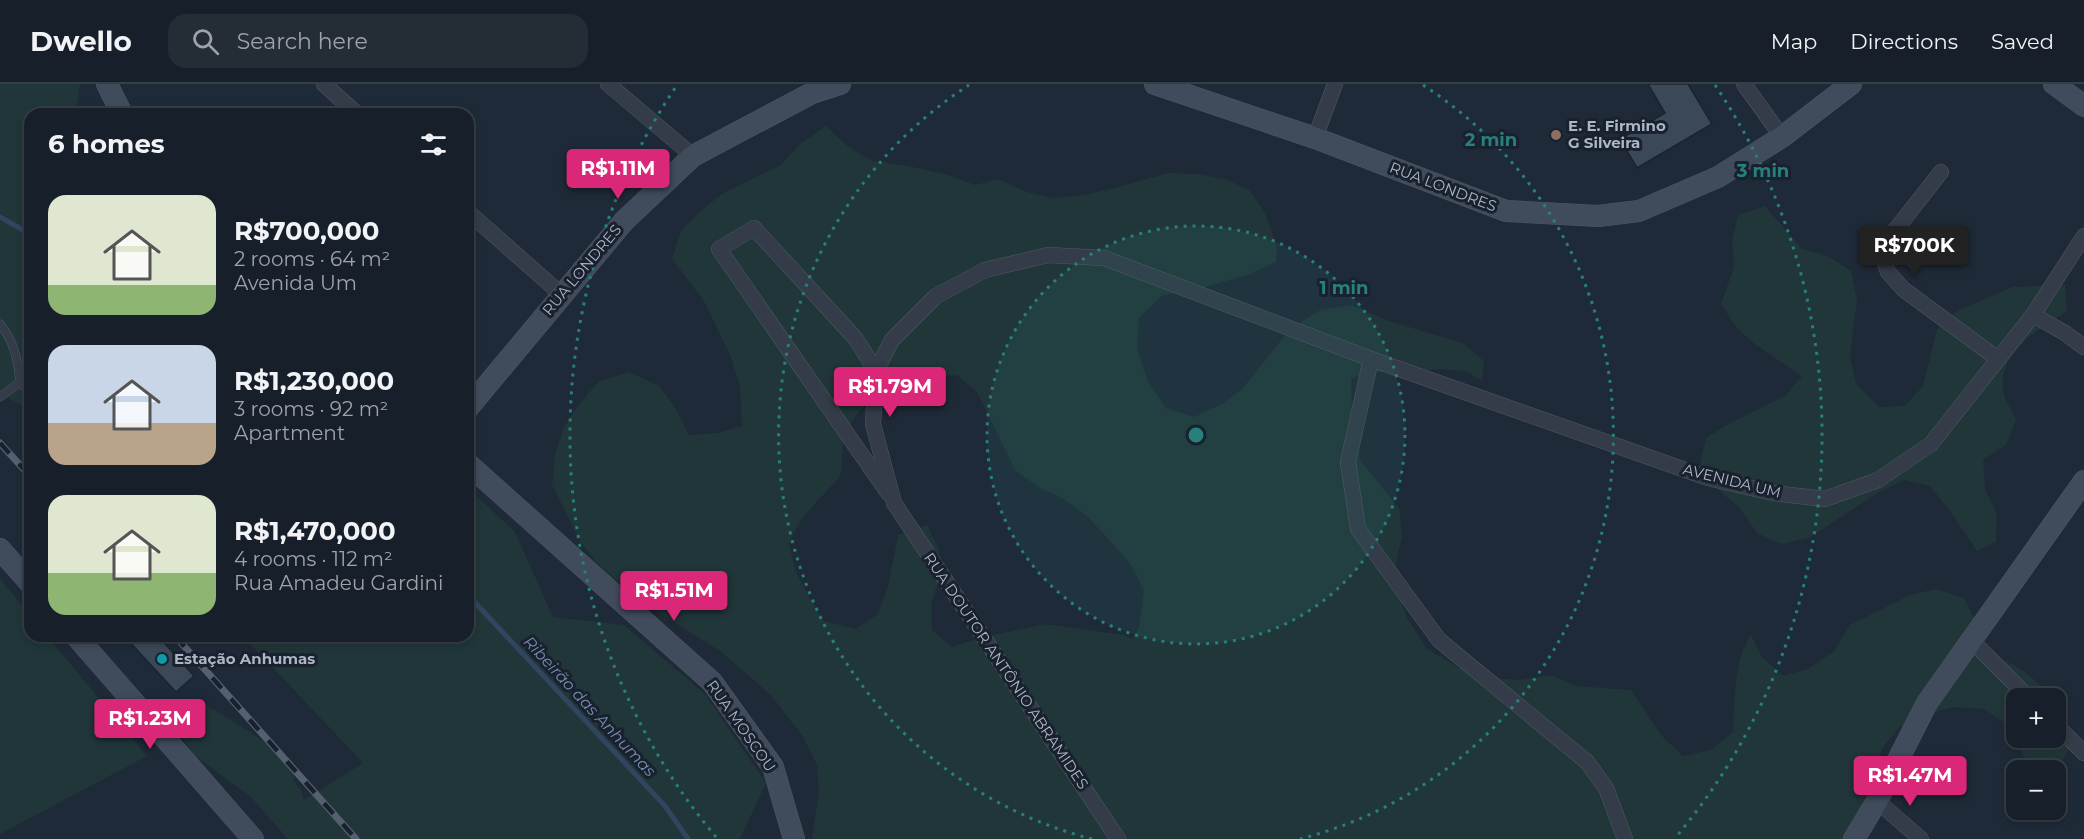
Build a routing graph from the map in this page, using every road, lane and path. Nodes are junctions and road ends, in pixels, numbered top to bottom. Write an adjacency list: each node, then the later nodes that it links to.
1 (107, 84): 11 (street)
2 (324, 84): 12 (street)
3 (608, 84): 15 (street)
4 (840, 84): 15 (street, RUA LONDRES)
5 (1155, 84): 14 (street, RUA LONDRES)
6 (1335, 84): 14 (street)
7 (1744, 84): 13 (street)
8 (1851, 84): 13 (street, RUA LONDRES)
9 (2054, 84): 10 (street)
10 (2084, 106)
11 (119, 108)
12 (350, 108)
13 (1782, 137): 14 (street, RUA LONDRES)
14 (1315, 138)
15 (693, 156): 19 (street, RUA LONDRES)
16 (1941, 172): 25 (street)
17 (474, 217): 19 (street)
18 (2084, 236): 20 (street, AVENIDA UM)
19 (561, 294): 30 (street, RUA LONDRES)
20 (2033, 315): 23 (street); 25 (street, AVENIDA UM)
21 (0, 324): 27 (lane)
22 (1284, 327): 24 (street, AVENIDA UM); 26 (street, RUA DOUTOR ANTÔNIO ABRAMIDES)
23 (2084, 347)
24 (1371, 359): 25 (street, AVENIDA UM); 45 (street)
25 (1998, 359)
26 (876, 371): 33 (street, RUA DOUTOR ANTÔNIO ABRAMIDES); 33 (street, RUA DOUTOR ANTÔNIO ABRAMIDES)
27 (20, 382): 28 (lane); 29 (lane)
28 (24, 386)
29 (0, 397)
30 (474, 401)
31 (474, 469): 43 (street, RUA MOSCOU)
32 (2084, 481): 36 (street)
33 (894, 503): 44 (street, RUA DOUTOR ANTÔNIO ABRAMIDES)
34 (0, 549): 35 (street)
35 (24, 576)
36 (1972, 641): 38 (street); 41 (street)
37 (81, 642): 42 (street)
38 (2019, 688)
39 (2066, 735): 40 (street)
40 (2084, 753)
41 (1877, 801): 46 (street); 47 (street)
42 (253, 839)
43 (794, 839)
44 (1118, 839)
45 (1625, 839)
46 (1854, 839)
47 (1921, 839)

